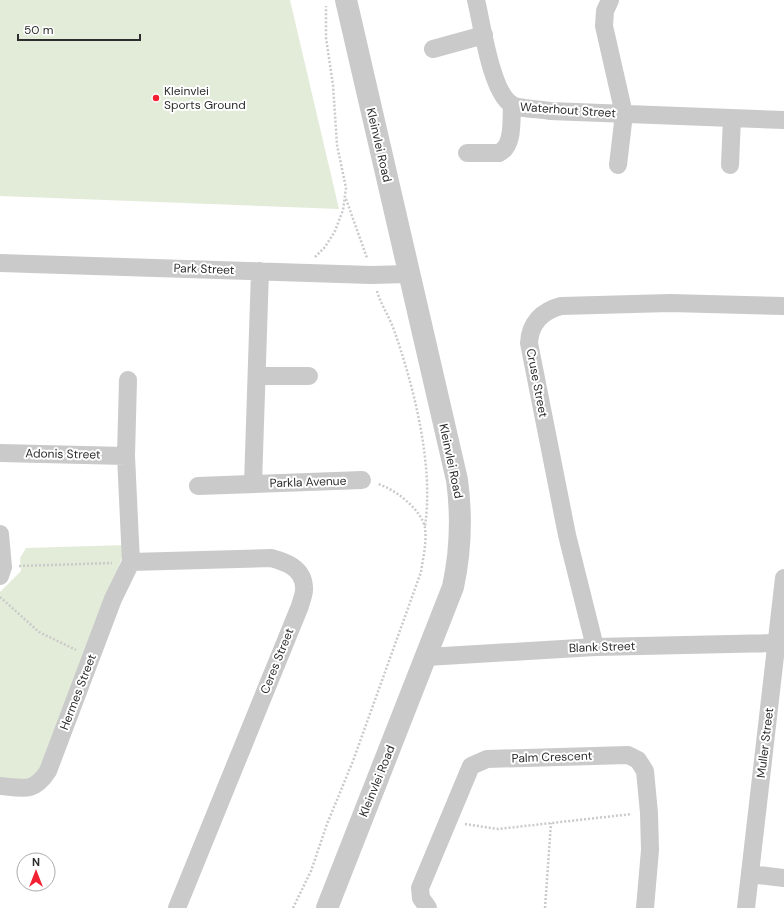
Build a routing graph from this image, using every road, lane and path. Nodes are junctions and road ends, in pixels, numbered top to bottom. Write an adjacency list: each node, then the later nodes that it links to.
1 (476, 0): 4 (street, Waterhout Street)
2 (610, 0): 7 (street)
3 (336, 1): 13 (path); 18 (street, Kleinvlei Road)
4 (484, 34): 5 (street); 6 (street, Waterhout Street)
5 (433, 49)
6 (512, 106): 7 (street, Waterhout Street); 10 (street, Waterhout Street)
7 (624, 114): 8 (street, Waterhout Street); 11 (street, Waterhout Street)
8 (732, 118): 9 (street, Waterhout Street); 12 (street)
9 (784, 120)
10 (467, 153)
11 (618, 165)
12 (730, 165)
13 (345, 197): 14 (path); 17 (path)
14 (368, 260)
15 (0, 262): 16 (street, Park Street)
16 (260, 271): 17 (street, Park Street); 21 (street, Parkla Avenue)
17 (294, 273): 18 (street, Park Street)
18 (408, 274): 38 (street, Kleinvlei Road)
19 (375, 284): 29 (path)
20 (784, 306): 36 (street, Cruse Street)
21 (257, 376): 22 (street); 27 (street, Parkla Avenue)
22 (309, 376)
23 (128, 380): 25 (street)
24 (0, 453): 25 (street, Adonis Street)
25 (126, 456): 31 (street)
26 (362, 480): 27 (street, Parkla Avenue); 29 (path)
27 (253, 484): 28 (street, Parkla Avenue)
28 (198, 486)
29 (425, 527): 46 (path)
30 (0, 534): 32 (street)
31 (131, 562): 32 (path); 37 (street, Hermes Street); 45 (street, Ceres Street)
32 (1, 572)
33 (784, 578): 35 (street, Muller Street)
34 (0, 597): 37 (path)
35 (777, 643): 36 (street, Blank Street); 43 (street, Muller Street)
36 (595, 647): 38 (street, Blank Street)
37 (91, 657): 39 (street, Hermes Street)
38 (427, 657): 47 (street, Kleinvlei Road)
39 (0, 786)
40 (649, 813): 41 (street, Palm Crescent); 42 (path); 50 (street, Palm Crescent)
41 (448, 822): 42 (path); 48 (street, Palm Crescent)
42 (551, 823): 49 (path)
43 (750, 874): 44 (street); 51 (street, Muller Street)
44 (784, 878)
45 (177, 908)
46 (293, 908)
47 (327, 908)
48 (428, 908)
49 (545, 908)
50 (645, 908)
51 (746, 908)

